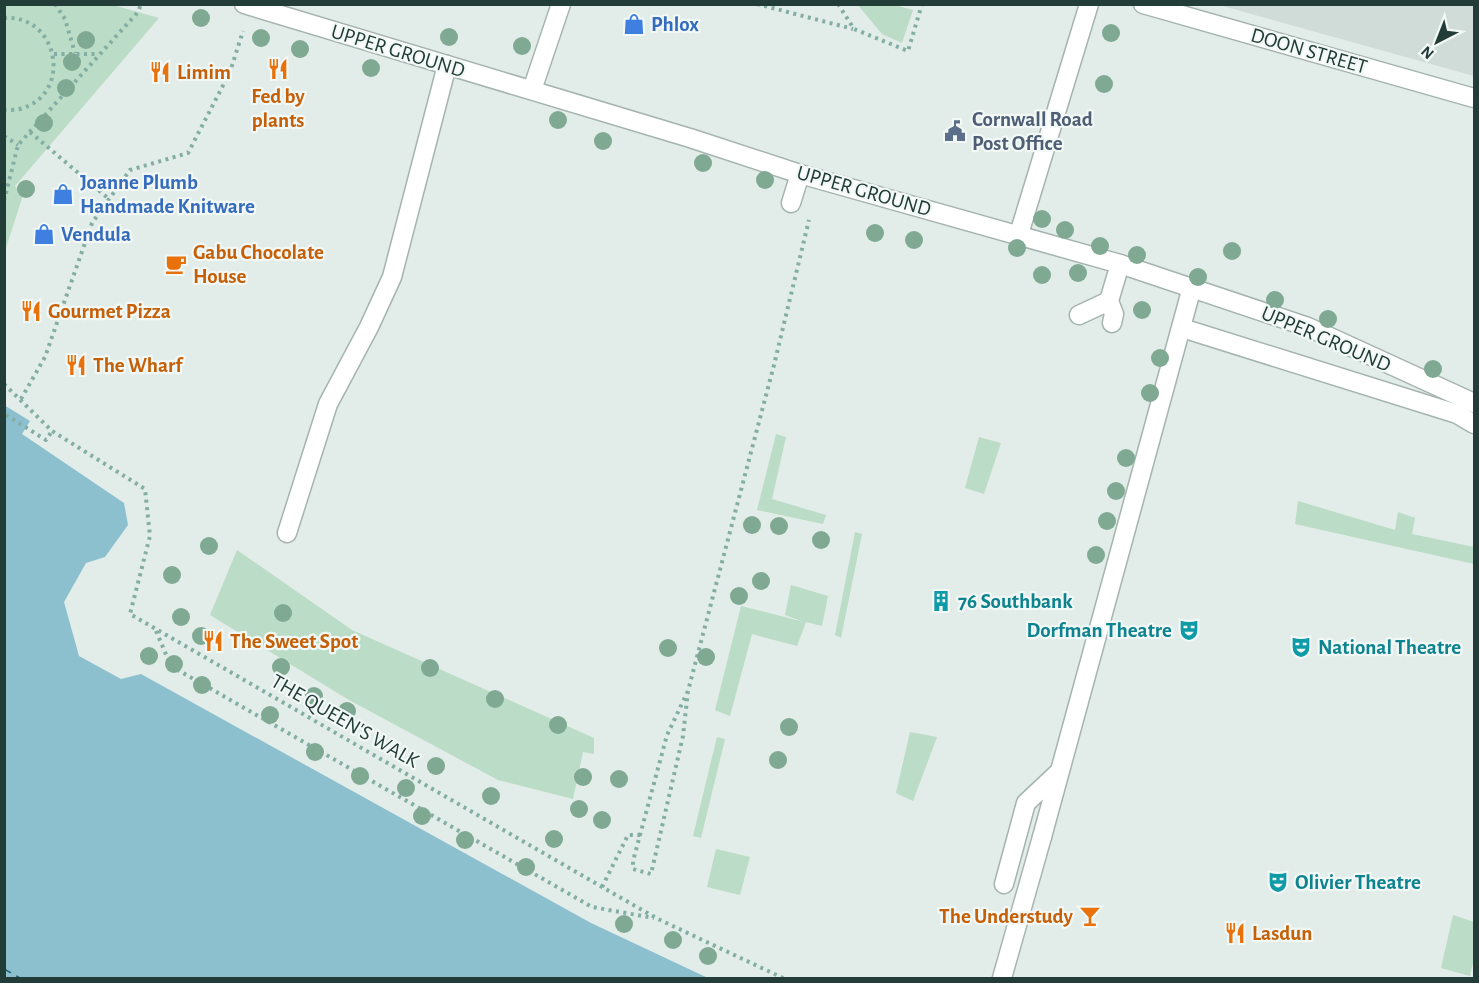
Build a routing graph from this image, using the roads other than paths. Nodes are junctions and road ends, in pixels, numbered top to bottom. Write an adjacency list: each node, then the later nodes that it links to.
1 (244, 4): 5 (street, UPPER GROUND)
2 (561, 4): 6 (street)
3 (1089, 4): 10 (street)
4 (1143, 4): 7 (street, DOON STREET)
5 (447, 66): 6 (street, UPPER GROUND); 19 (street)
6 (532, 90): 8 (street, UPPER GROUND)
7 (1474, 98)
8 (800, 174): 9 (street); 10 (street, UPPER GROUND)
9 (791, 203)
10 (1019, 234): 11 (street, UPPER GROUND)
11 (1120, 264): 12 (street, UPPER GROUND); 13 (street)
12 (1192, 287): 16 (street); 17 (street, UPPER GROUND)
13 (1109, 301): 14 (street); 15 (street)
14 (1079, 315)
15 (1112, 323)
16 (1182, 328): 18 (street); 20 (street)
17 (1474, 403)
18 (1474, 424)
19 (287, 533)
20 (1058, 773): 21 (street); 22 (street)
21 (1004, 885)
22 (1002, 978)

